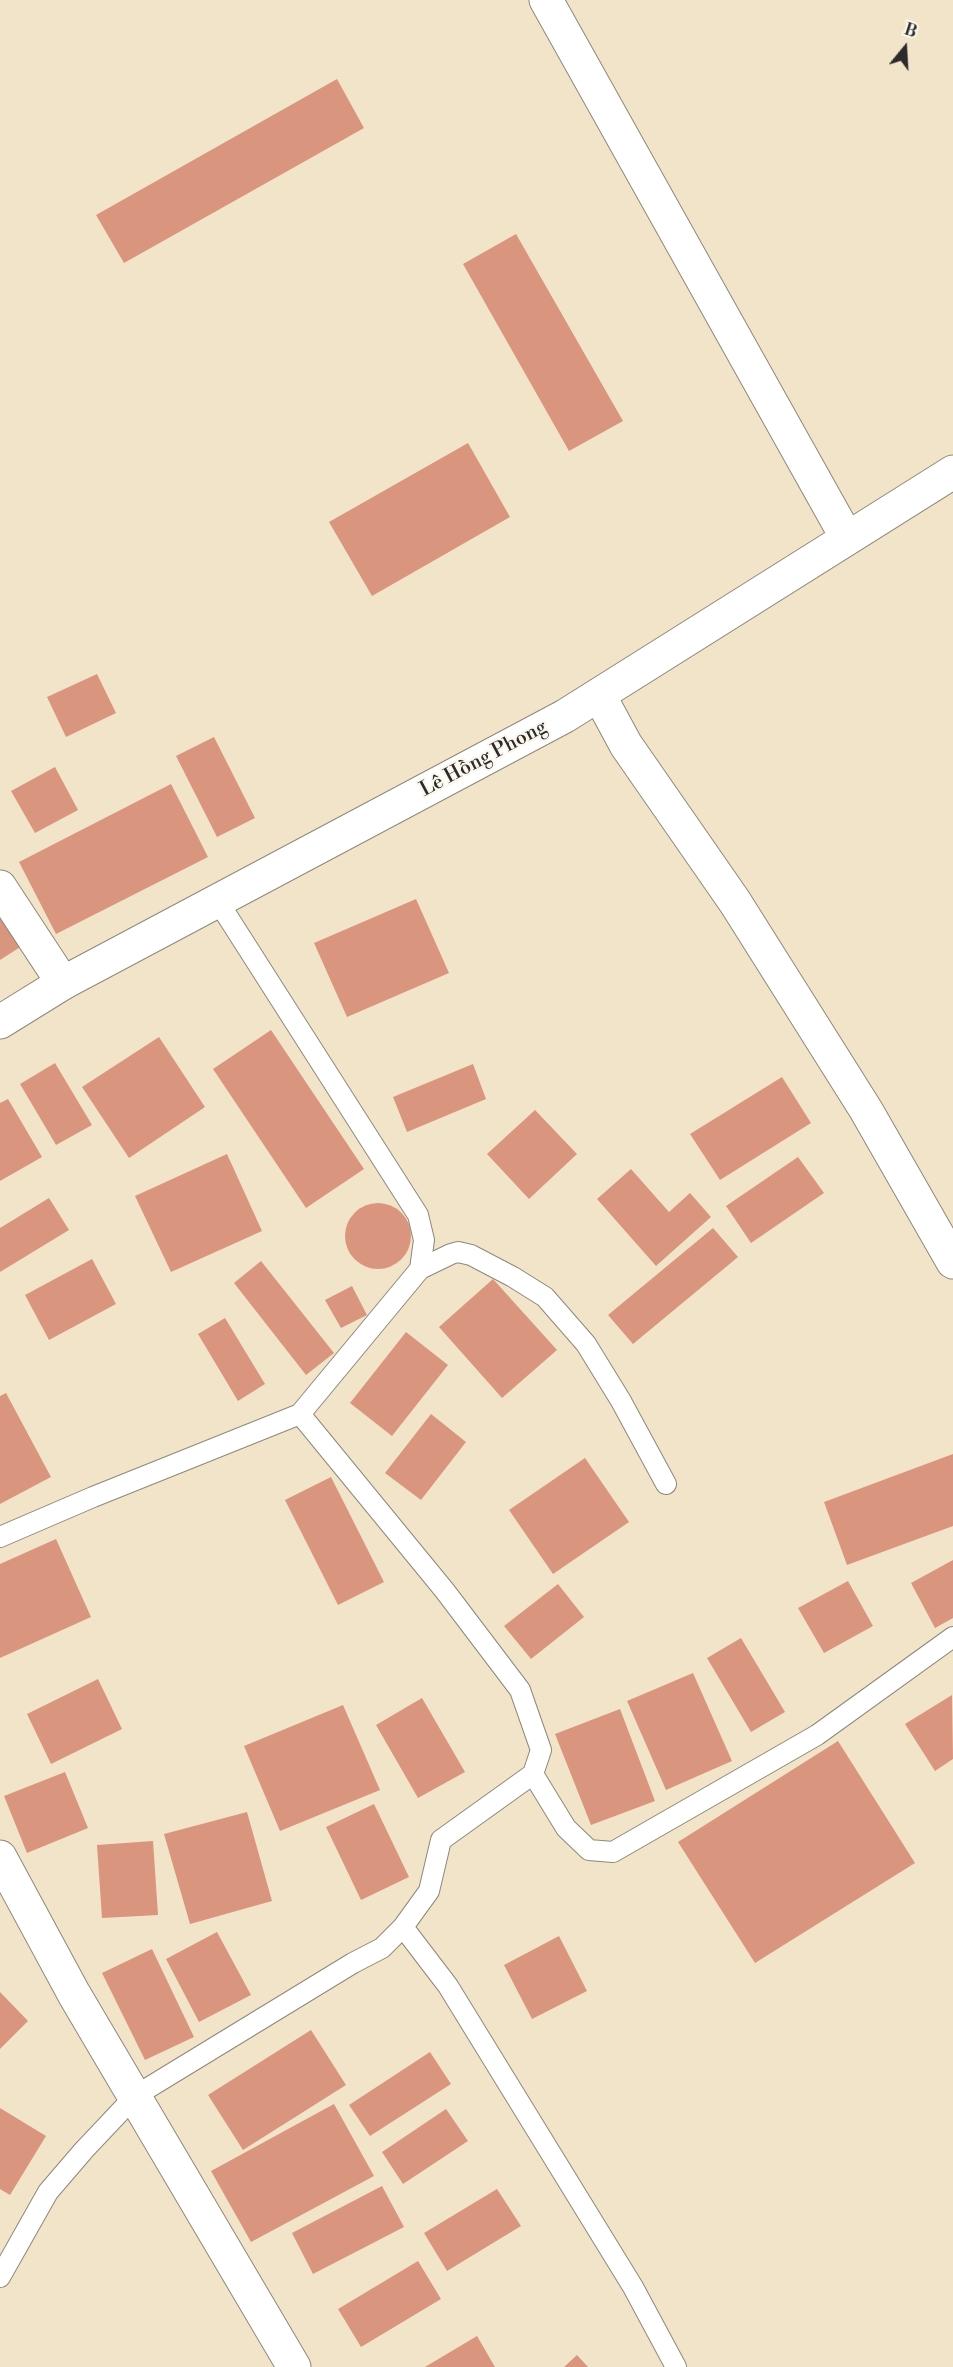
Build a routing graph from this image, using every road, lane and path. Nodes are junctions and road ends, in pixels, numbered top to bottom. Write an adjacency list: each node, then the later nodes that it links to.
1 (546, 0): 3 (street)
2 (953, 472): 3 (street, Lê Hồng Phong)
3 (847, 538): 4 (street, Lê Hồng Phong)
4 (598, 695): 6 (street, Lê Hồng Phong); 9 (street)
5 (0, 887): 7 (street)
6 (217, 900): 7 (street, Lê Hồng Phong); 10 (lane)
7 (63, 983): 8 (street, Lê Hồng Phong)
8 (0, 1022)
9 (953, 1262)
10 (420, 1269): 11 (lane); 12 (lane)
11 (300, 1414): 13 (lane); 15 (lane)
12 (666, 1484)
13 (0, 1537)
14 (953, 1637): 15 (lane)
15 (533, 1774): 17 (lane)
16 (0, 1857): 18 (street)
17 (404, 1927): 18 (lane); 22 (lane)
18 (135, 2096): 19 (lane); 21 (street)
19 (7, 2246): 20 (lane)
20 (0, 2277)
21 (294, 2367)
22 (676, 2367)

